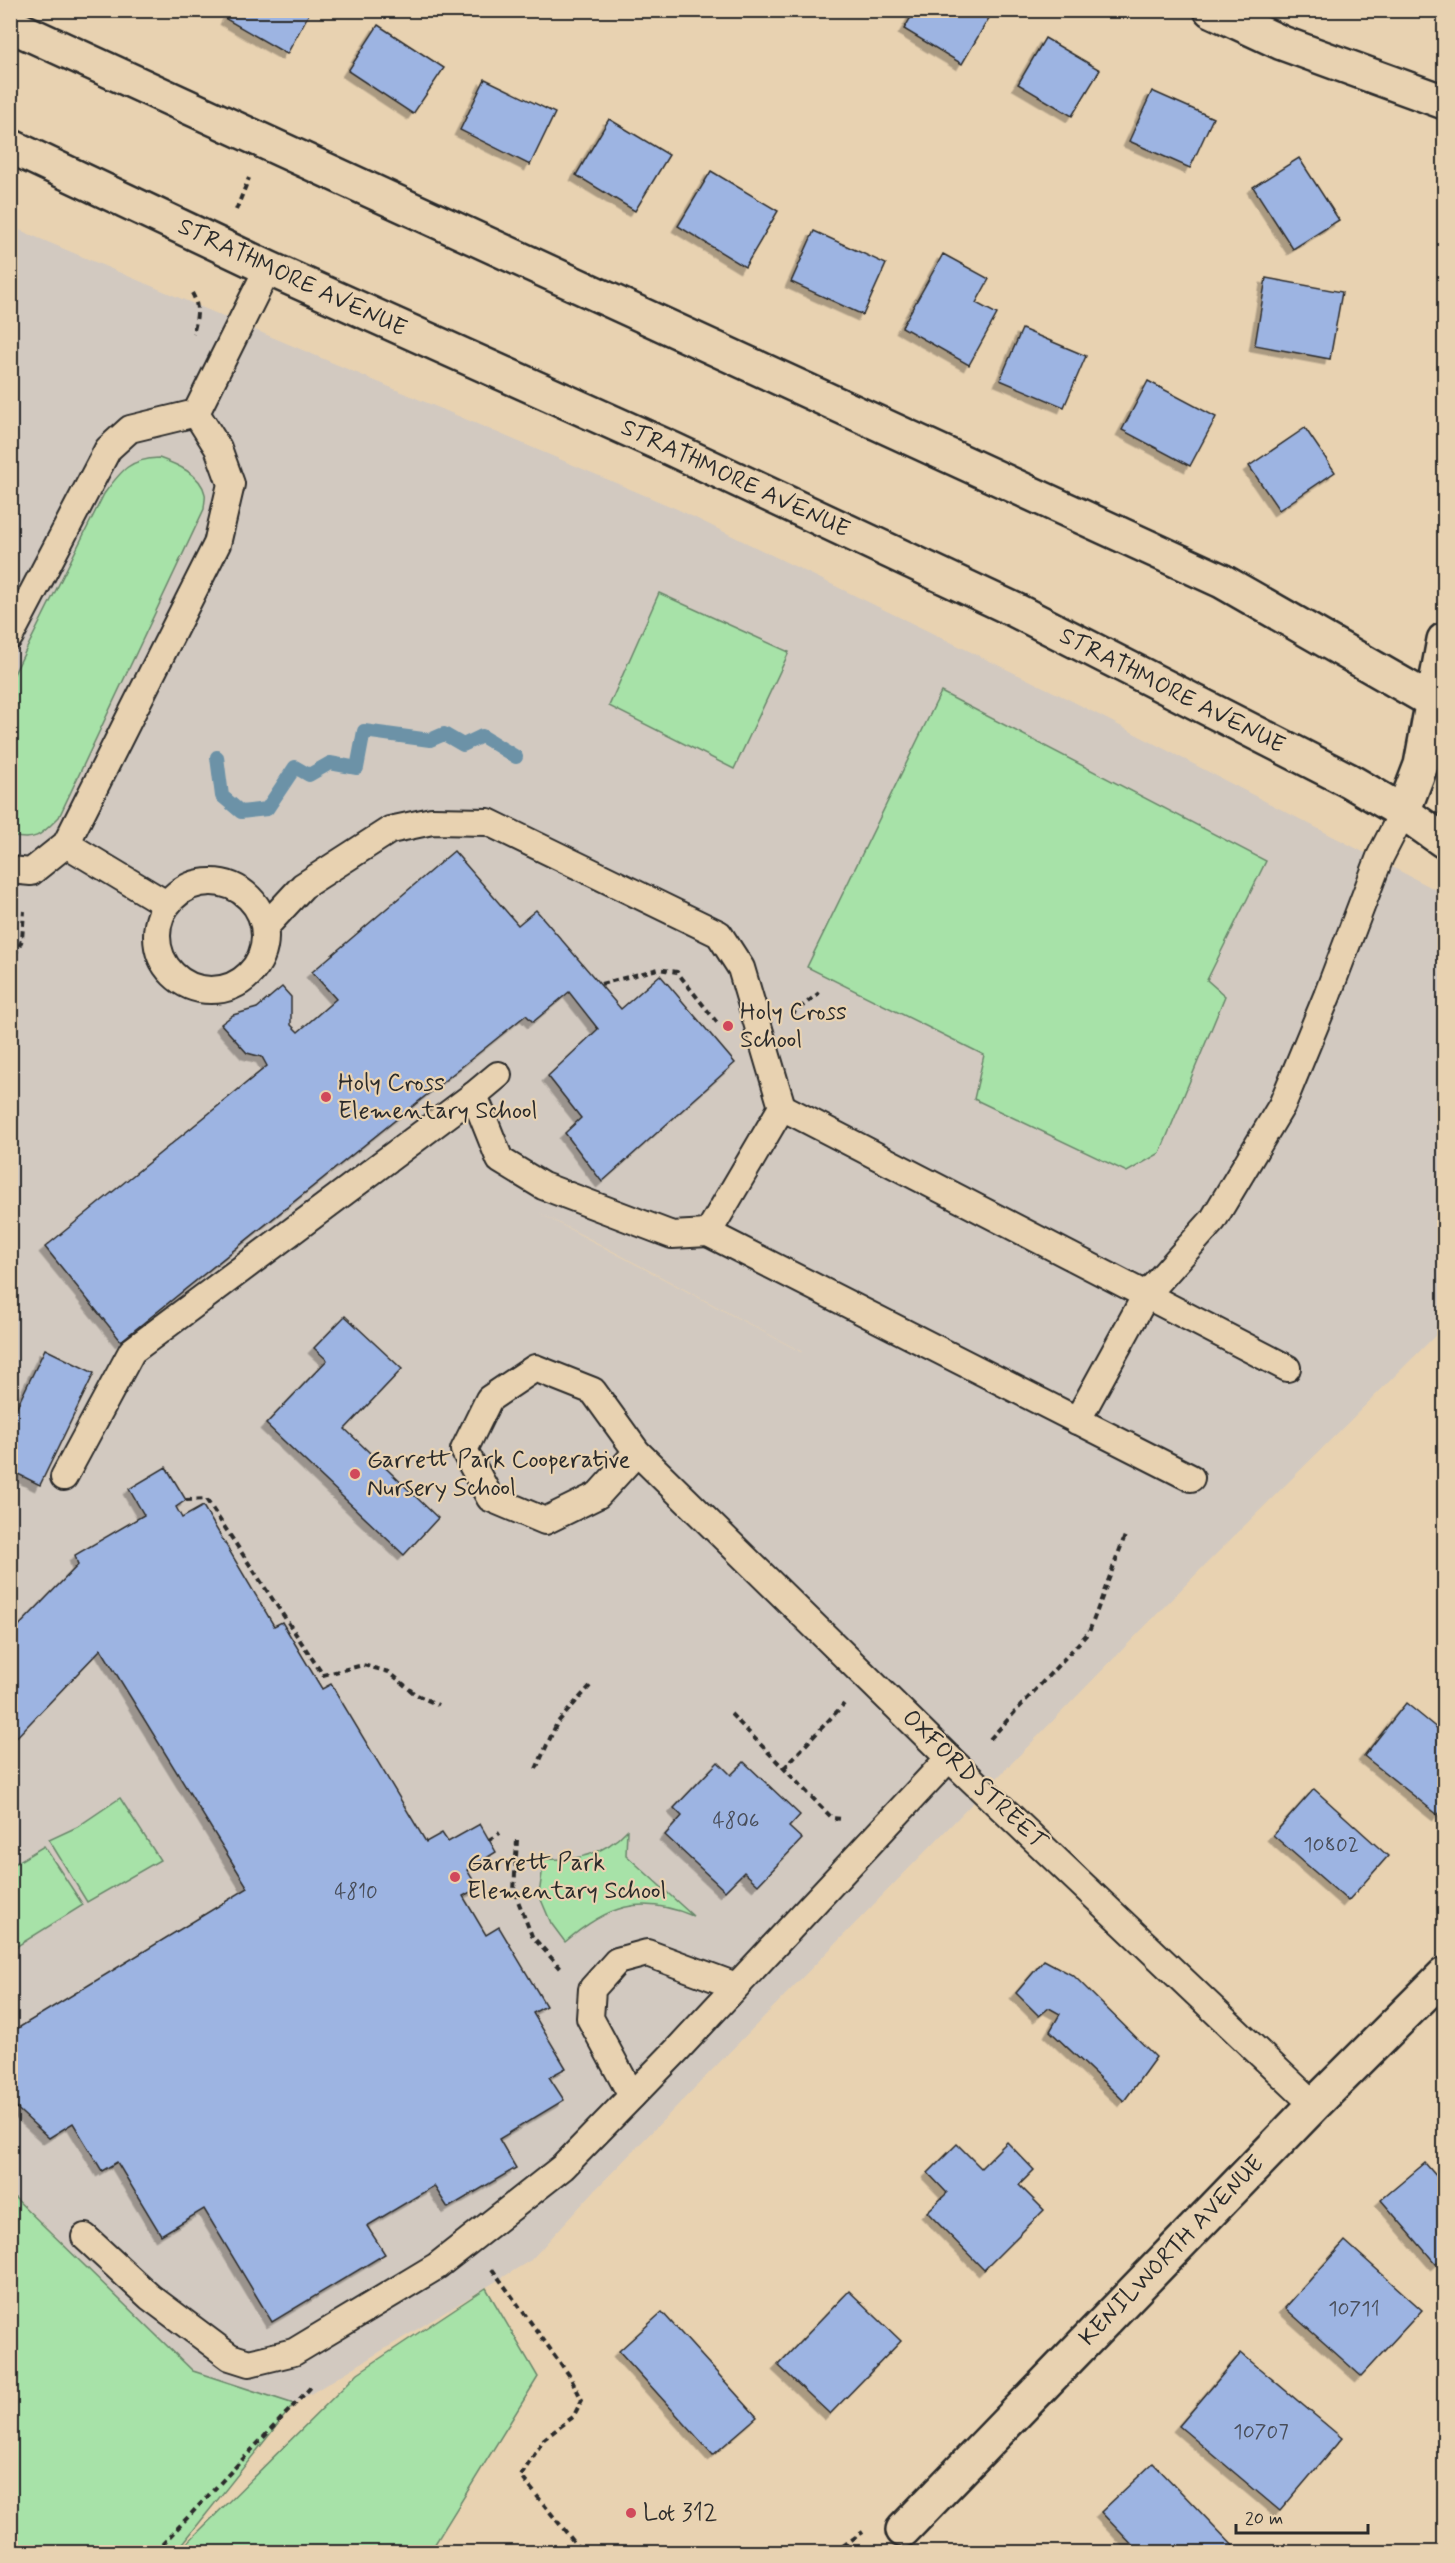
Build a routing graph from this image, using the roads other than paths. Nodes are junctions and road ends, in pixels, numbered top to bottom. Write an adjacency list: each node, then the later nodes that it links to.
1 (1211, 10): 3 (street)
2 (10, 25): 9 (street)
3 (1444, 102)
4 (10, 146): 5 (street, STRATHMORE AVENUE)
5 (268, 268): 6 (lane); 10 (street, STRATHMORE AVENUE)
6 (196, 412): 7 (lane); 12 (lane)
7 (10, 636)
8 (1444, 640): 9 (street)
9 (1440, 704): 10 (street)
10 (1403, 812): 11 (street, STRATHMORE AVENUE); 20 (lane)
11 (1444, 841)
12 (66, 844): 13 (lane); 14 (lane)
13 (10, 870)
14 (166, 904): 15 (lane); 15 (lane)
15 (265, 927): 18 (lane)
16 (498, 1075): 17 (lane)
17 (474, 1095): 19 (lane); 24 (lane)
18 (782, 1107): 19 (lane); 20 (lane)
19 (708, 1233): 22 (lane)
20 (1146, 1295): 21 (lane); 22 (lane)
21 (1287, 1368)
22 (1077, 1421): 25 (lane)
23 (637, 1452): 23 (lane, OXFORD STREET); 26 (lane, OXFORD STREET)
24 (64, 1477)
25 (1191, 1478)
26 (950, 1758): 28 (lane); 30 (lane, OXFORD STREET)
27 (1444, 1975): 30 (street, KENILWORTH AVENUE)
28 (736, 1986): 29 (lane); 29 (lane)
29 (632, 2096): 31 (lane)
30 (1314, 2105): 32 (street, KENILWORTH AVENUE)
31 (85, 2237)
32 (903, 2530)

